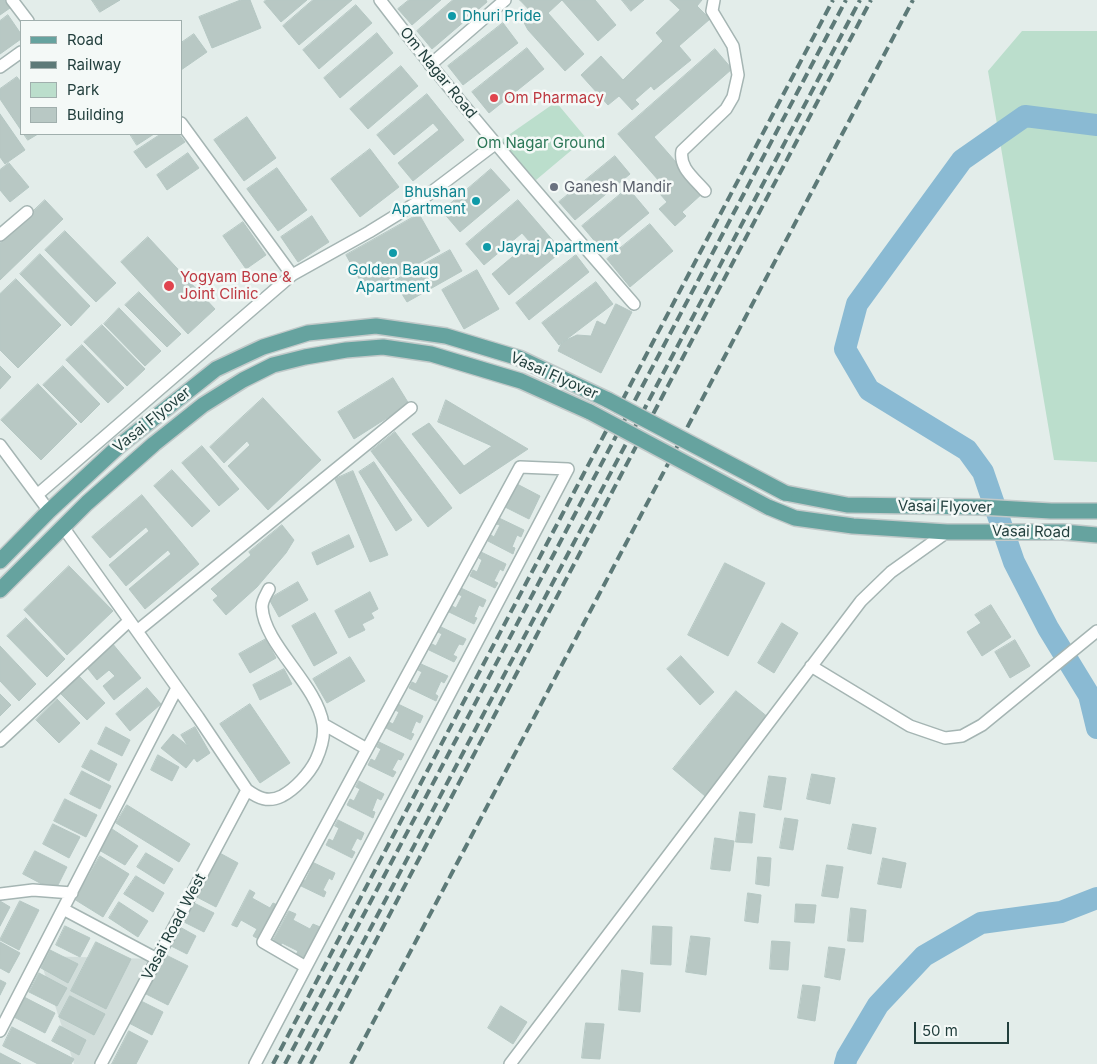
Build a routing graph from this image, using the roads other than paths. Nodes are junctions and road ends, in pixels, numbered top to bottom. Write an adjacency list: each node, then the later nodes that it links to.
1 (12, 0): 5 (street)
2 (380, 0): 7 (street, Om Nagar Road)
3 (505, 0): 7 (street)
4 (714, 0): 11 (street)
5 (27, 20)
6 (20, 53): 8 (street)
7 (430, 65): 10 (street, Om Nagar Road)
8 (0, 67)
9 (182, 124): 14 (street)
10 (494, 144): 14 (street); 15 (street, Om Nagar Road)
11 (705, 191)
12 (27, 212): 13 (street)
13 (0, 235)
14 (292, 275): 18 (street)
15 (634, 304)
16 (411, 408): 28 (street)
17 (0, 445): 18 (street)
18 (37, 494): 19 (street)
19 (49, 511): 20 (main road, Vasai Flyover, bridge); 21 (main road); 24 (main road, Vasai Flyover)
20 (1097, 511)
21 (63, 527): 22 (main road, Vasai Flyover, bridge); 25 (main road, Vasai Flyover); 27 (street)
22 (947, 532): 23 (main road, Vasai Road); 30 (street)
23 (1097, 535)
24 (0, 561)
25 (0, 590)
26 (269, 590): 32 (street)
27 (129, 621): 28 (street); 33 (street)
28 (137, 631): 31 (street)
29 (1097, 631): 30 (street)
30 (811, 666): 44 (street)
31 (177, 688): 35 (street); 36 (street)
32 (324, 724): 34 (street); 35 (street)
33 (0, 741)
34 (367, 749): 40 (street); 40 (street)
35 (247, 790): 39 (street, Vasai Road West)
36 (72, 893): 37 (street); 38 (street)
37 (0, 894)
38 (63, 909): 39 (street); 41 (street)
39 (157, 959): 42 (street, Vasai Road West)
40 (306, 967): 43 (street)
41 (0, 1031)
42 (101, 1064)
43 (255, 1064)
44 (510, 1064)

